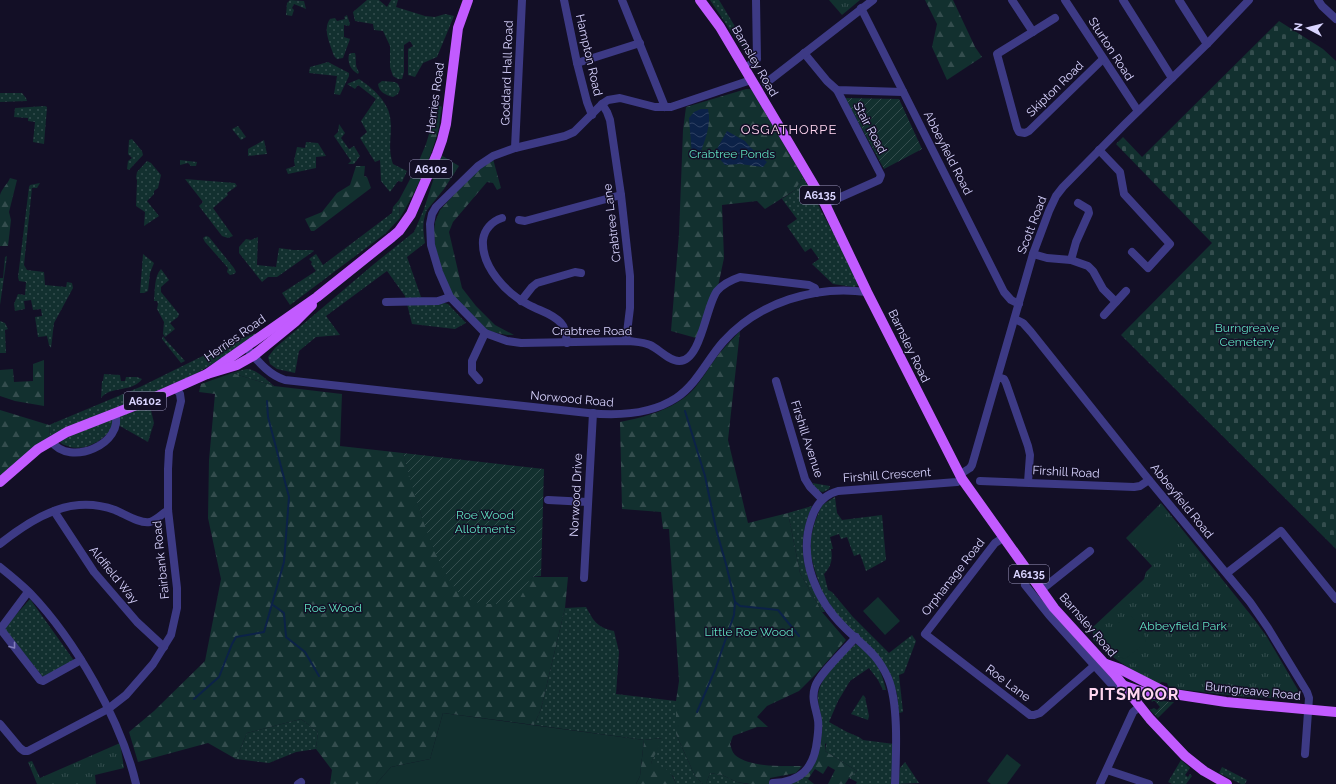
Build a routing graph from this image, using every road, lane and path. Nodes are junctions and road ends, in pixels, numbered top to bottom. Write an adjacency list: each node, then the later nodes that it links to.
1 (468, 0): 47 (main road, Herries Road / A6102)
2 (522, 0): 33 (street, Goddard Hall Road)
3 (564, 0): 22 (street, Hampton Road)
4 (622, 0): 18 (street)
5 (700, 0): 23 (main road, Barnsley Road / A6135)
6 (756, 0): 23 (street)
7 (872, 0): 14 (street)
8 (1012, 0): 17 (street)
9 (1065, 0): 21 (street, Sturton Road)
10 (1123, 0): 24 (street)
11 (1179, 0): 19 (street)
12 (1249, 0): 19 (street, Scott Road)
13 (1318, 0): 16 (street)
14 (860, 8): 20 (street); 28 (street, Abbeyfield Road)
15 (1055, 18): 17 (street)
16 (1336, 19)
17 (1033, 32): 21 (street, Skipton Road)
18 (640, 43): 22 (street); 30 (street)
19 (1207, 44): 24 (street, Scott Road)
20 (804, 53): 26 (street); 27 (street, Stair Road)
21 (1103, 58): 31 (street, Sturton Road)
22 (577, 64): 32 (street, Hampton Road)
23 (744, 68): 25 (main road, Barnsley Road / A6135)
24 (1172, 78): 31 (street, Scott Road)
25 (751, 80): 30 (street); 36 (main road, Barnsley Road / A6135)
26 (766, 83)
27 (837, 90): 28 (street); 36 (street, Stair Road)
28 (903, 92): 52 (street, Abbeyfield Road)
29 (602, 104): 30 (street); 32 (street); 35 (street, Crabtree Lane)
30 (665, 107)
31 (1138, 111): 34 (street, Scott Road)
32 (592, 115): 33 (street)
33 (515, 148): 48 (street, Crabtree Road)
34 (1099, 150): 40 (street); 41 (street, Scott Road)
35 (621, 195): 39 (street); 56 (street, Crabtree Lane)
36 (826, 204): 46 (main road, Barnsley Road / A6135)
37 (1078, 204): 42 (street)
38 (502, 218): 49 (street)
39 (519, 220)
40 (1132, 252)
41 (1033, 254): 42 (street); 52 (street, Scott Road)
42 (1072, 260): 51 (street)
43 (581, 273): 49 (street)
44 (1126, 290): 51 (street)
45 (816, 292): 46 (street, Norwood Road); 56 (street, Crabtree Road); 66 (street, Norwood Road)
46 (867, 292): 68 (main road, Barnsley Road / A6135)
47 (318, 297): 58 (main road, Herries Road); 59 (main road, Herries Road / A6102)
48 (450, 297): 50 (street); 55 (street, Crabtree Road)
49 (522, 301): 57 (street)
50 (386, 302)
51 (1116, 302): 53 (street)
52 (1019, 304): 54 (street, Scott Road)
53 (1104, 315)
54 (1016, 319): 61 (street, Scott Road); 69 (street, Abbeyfield Road)
55 (485, 333): 57 (street, Crabtree Road); 62 (street)
56 (626, 342): 57 (street, Crabtree Road)
57 (568, 343)
58 (246, 347): 59 (street, Norwood Road); 60 (main road, Herries Road)
59 (253, 356): 60 (main road, Herries Road / A6102); 66 (street, Norwood Road)
60 (206, 374): 64 (main road, Herries Road / A6102)
61 (998, 378): 68 (street, Scott Road); 72 (street)
62 (479, 380)
63 (776, 381): 73 (street, Firshill Avenue)
64 (176, 388): 65 (main road, Herries Road / A6102); 76 (street, Fairbank Road)
65 (115, 413): 67 (main road, Herries Road / A6102); 67 (street)
66 (593, 414): 75 (street, Norwood Drive)
67 (51, 441): 71 (main road, Herries Road / A6102)
68 (960, 477): 73 (street, Firshill Crescent); 78 (main road, Barnsley Road / A6135)
69 (1149, 480): 72 (street, Firshill Road); 82 (street, Abbeyfield Road)
70 (980, 481): 72 (street, Firshill Road)
71 (0, 482)
72 (1028, 482)
73 (822, 499): 89 (street)
74 (548, 500): 75 (street)
75 (588, 502): 83 (street, Norwood Drive)
76 (168, 510): 77 (street); 90 (street, Fairbank Road)
77 (54, 511): 79 (street); 90 (street, Aldfield Way)
78 (1003, 538): 85 (main road, Barnsley Road / A6135); 88 (street, Orphanage Road)
79 (0, 544)
80 (1090, 551): 85 (street)
81 (0, 567): 86 (street)
82 (1227, 573): 87 (street); 97 (street, Abbeyfield Road)
83 (584, 578)
84 (1025, 586): 92 (street)
85 (1040, 590): 92 (main road, Barnsley Road / A6135)
86 (28, 592): 91 (street); 91 (street, one-way to 91)
87 (1336, 599)
88 (925, 634): 92 (street, Roe Lane)
89 (856, 637): 102 (street); 105 (street)
90 (164, 648): 96 (street, Fairbank Road)
91 (81, 660): 96 (street)
92 (1099, 664): 93 (main road, Barnsley Road / A6135); 94 (main road, Burngreave Road / A6135)
93 (1125, 688): 94 (main road, Burngreave Road / A6135); 95 (main road, Barnsley Road)
94 (1167, 693): 97 (main road, Burngreave Road / A6135)
95 (1139, 707): 101 (street); 103 (main road, Barnsley Road)
96 (108, 709): 99 (street, Fairbank Road); 104 (street)
97 (1308, 710): 98 (main road, Burngreave Road / A6135); 100 (street, Abbeyfield Road)
98 (1336, 712)
99 (0, 724)
100 (1305, 754)
101 (1107, 770): 106 (street); 107 (street)
102 (773, 783)
103 (1221, 783)
104 (136, 784)
105 (895, 784)
106 (1100, 784)
107 (1149, 784)

